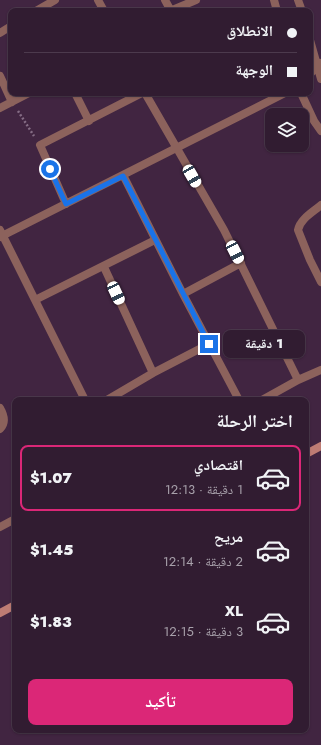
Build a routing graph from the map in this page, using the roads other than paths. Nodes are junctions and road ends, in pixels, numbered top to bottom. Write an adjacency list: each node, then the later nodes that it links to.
1 (55, 0): 3 (street)
2 (196, 0): 4 (street)
3 (41, 8)
4 (177, 8)
5 (313, 48): 6 (street)
6 (319, 64): 8 (street)
7 (0, 76): 9 (street)
8 (321, 79)
9 (8, 93)
10 (9, 96): 17 (street)
11 (23, 96): 17 (street)
12 (76, 96): 19 (street)
13 (138, 96): 19 (street)
14 (146, 96): 21 (street)
15 (279, 96): 21 (street)
16 (302, 96): 20 (street)
17 (12, 102): 18 (street)
18 (0, 108)
19 (89, 121): 23 (street)
20 (321, 131)
21 (177, 148): 22 (street); 27 (street)
22 (123, 176): 23 (street); 26 (street)
23 (66, 204): 25 (street)
24 (321, 205): 29 (street)
25 (1, 234): 31 (street)
26 (155, 240): 28 (street); 30 (street)
27 (241, 263): 30 (street); 35 (street)
28 (104, 267): 31 (street); 34 (street)
29 (321, 282)
30 (183, 294): 32 (street)
31 (35, 300): 36 (street)
32 (209, 344): 34 (street); 38 (street)
33 (321, 370): 35 (street)
34 (153, 373): 37 (street)
35 (298, 380): 39 (street)
36 (84, 397)
37 (112, 397)
38 (237, 397)
39 (267, 397)
40 (0, 408): 41 (street)
41 (0, 428)
42 (321, 446): 43 (main road)
43 (309, 452)
44 (12, 521): 45 (street)
45 (0, 527)
46 (12, 607): 47 (main road)
47 (0, 613)

